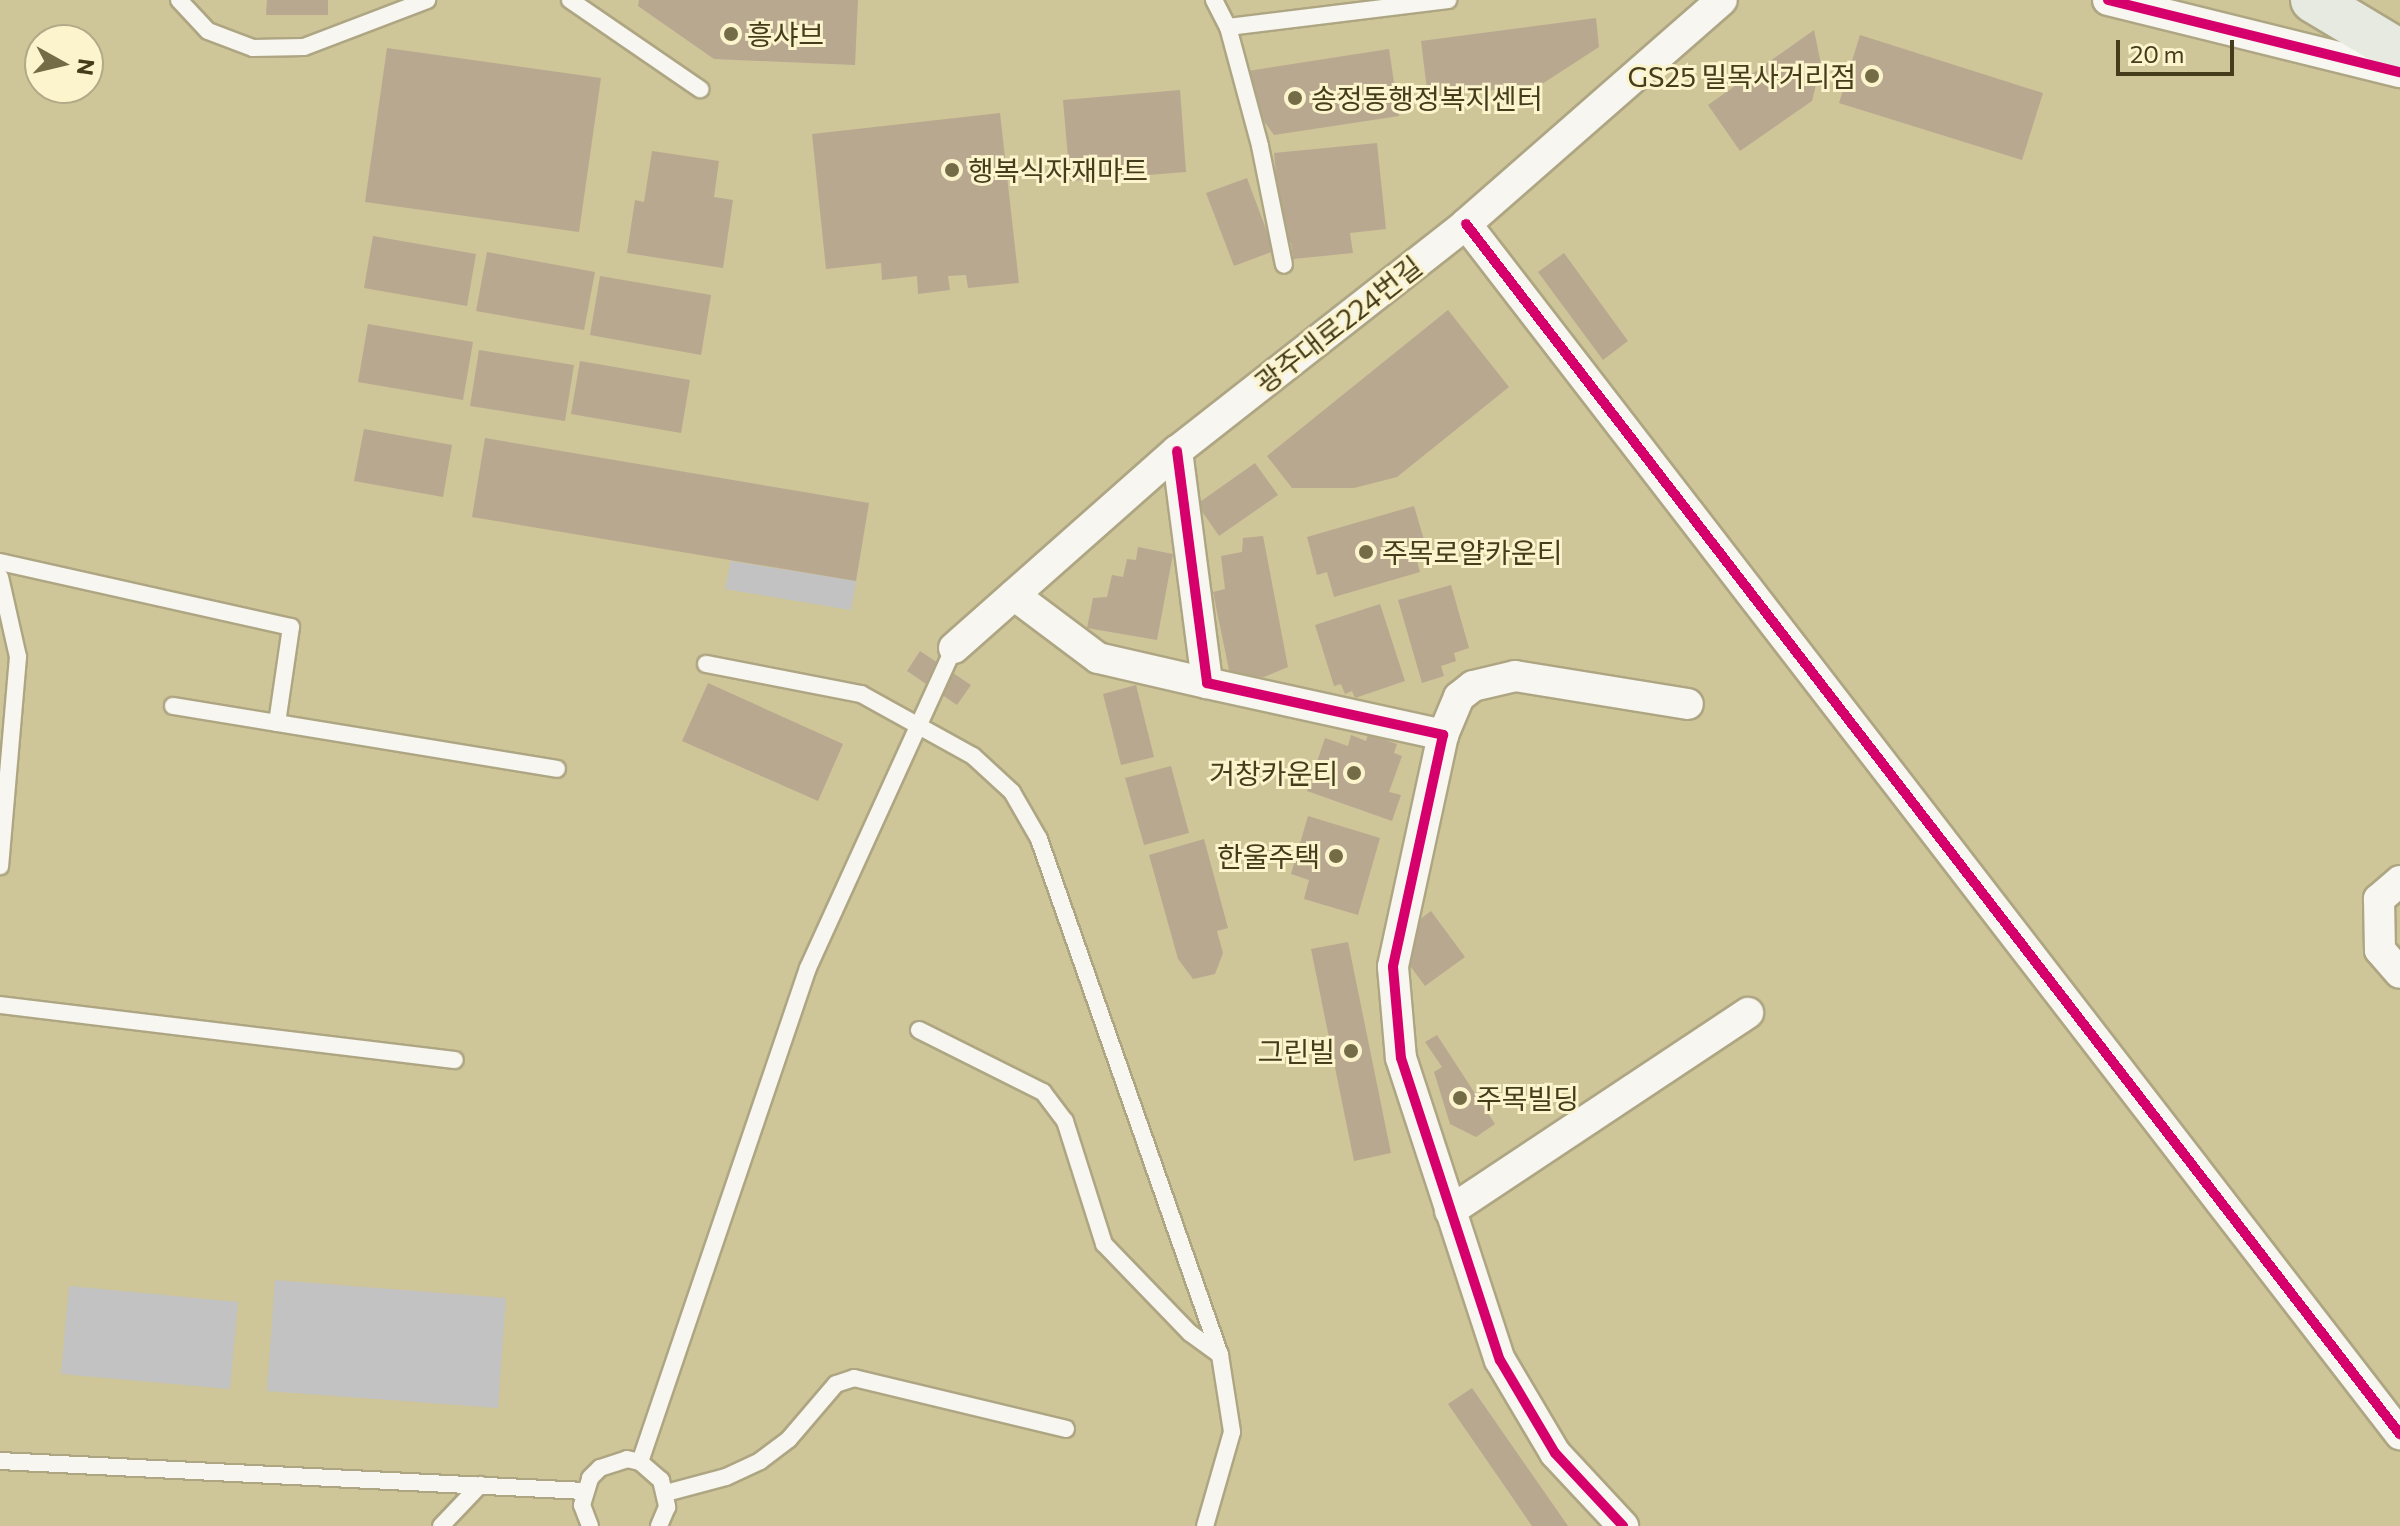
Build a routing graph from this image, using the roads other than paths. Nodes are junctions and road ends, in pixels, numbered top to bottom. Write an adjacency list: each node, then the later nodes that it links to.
1 (179, 0): 2 (lane)
2 (427, 0)
3 (570, 0): 13 (lane)
4 (1214, 0): 10 (lane)
5 (1448, 0): 10 (lane)
6 (1722, 0): 9 (street, 광주대로224번길)
7 (2108, 0): 12 (street)
8 (2313, 0): 11 (street)
9 (1691, 14): 14 (street, 광주대로224번길)
10 (1228, 27): 15 (lane)
11 (2400, 52)
12 (2400, 72)
13 (700, 89)
14 (1466, 224): 16 (street, 광주대로224번길); 39 (street)
15 (1284, 265)
16 (1177, 451): 19 (street, 광주대로224번길); 22 (street)
17 (0, 562): 25 (lane)
18 (0, 577): 29 (lane)
19 (1014, 595): 20 (street, 광주대로224번길); 22 (street)
20 (954, 648): 26 (lane)
21 (706, 664): 26 (lane)
22 (1207, 683): 27 (street)
23 (1688, 704): 27 (street)
24 (173, 706): 25 (lane)
25 (277, 723): 28 (lane)
26 (919, 724): 37 (lane); 41 (lane)
27 (1443, 735): 36 (street)
28 (557, 769)
29 (0, 866)
30 (2400, 881): 31 (street)
31 (2400, 973)
32 (0, 1005): 35 (lane)
33 (1748, 1013): 36 (street)
34 (919, 1030): 37 (lane)
35 (455, 1060)
36 (1450, 1211): 49 (street)
37 (1220, 1355): 48 (lane)
38 (1066, 1429): 44 (lane)
39 (2400, 1434)
40 (0, 1461): 42 (lane)
41 (640, 1462): 43 (lane); 44 (lane)
42 (480, 1485): 43 (lane); 45 (lane)
43 (584, 1491): 46 (lane)
44 (666, 1493): 47 (lane)
45 (441, 1526)
46 (590, 1526)
47 (659, 1526)
48 (1205, 1526)
49 (1623, 1526)

